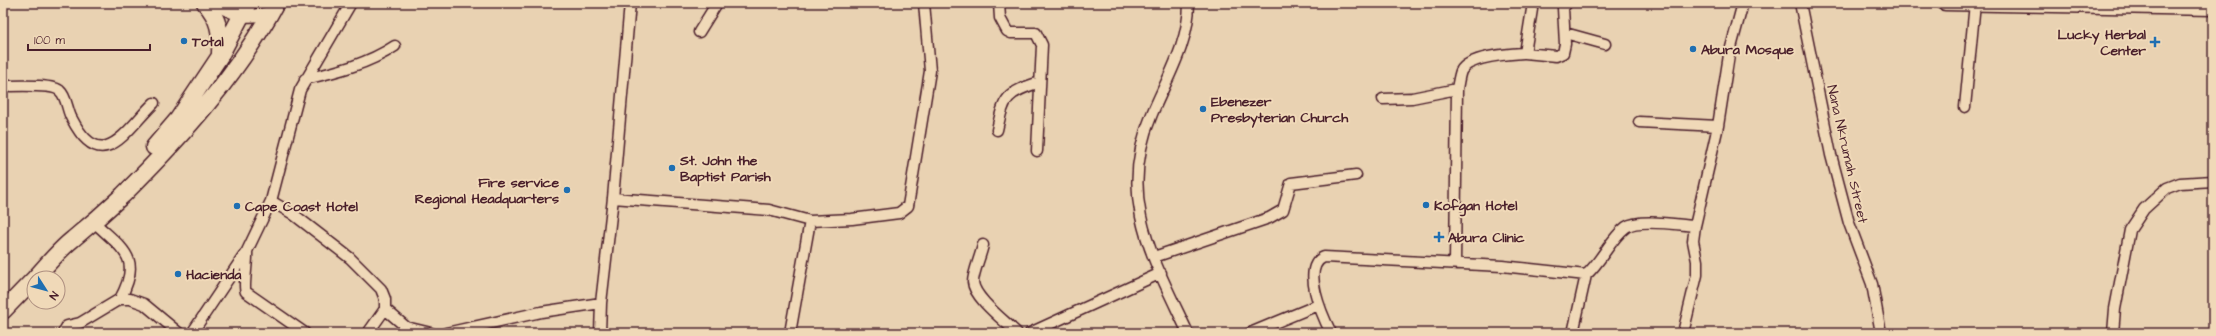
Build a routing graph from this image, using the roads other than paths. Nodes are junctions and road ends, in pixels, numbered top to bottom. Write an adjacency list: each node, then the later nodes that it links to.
1 (205, 3): 24 (highway)
2 (213, 3): 18 (street)
3 (352, 3): 25 (street)
4 (630, 3): 38 (street)
5 (717, 3): 19 (street)
6 (924, 3): 40 (street)
7 (999, 3): 26 (street)
8 (1189, 3): 46 (street)
9 (1533, 3): 23 (street)
10 (1567, 3): 20 (street)
11 (1743, 3): 33 (street)
12 (1800, 3): 73 (street, Nana Nkrumah Street)
13 (1950, 3): 14 (main road)
14 (1974, 3): 15 (main road); 31 (street)
15 (2120, 4): 17 (main road)
16 (274, 7): 18 (highway)
17 (2213, 8)
18 (249, 12): 24 (highway); 41 (highway)
19 (699, 32)
20 (1565, 33): 21 (street); 23 (street)
21 (1605, 44)
22 (395, 46): 25 (street)
23 (1525, 53): 28 (street)
24 (220, 56): 43 (highway)
25 (305, 79): 39 (street)
26 (1040, 82): 34 (street); 35 (street)
27 (3, 86): 30 (street)
28 (1457, 89): 29 (street); 47 (street)
29 (1383, 99)
30 (154, 103)
31 (1966, 107)
32 (1639, 122): 33 (street)
33 (1718, 126): 42 (street)
34 (998, 130)
35 (1037, 151)
36 (1356, 175): 46 (street)
37 (2213, 181): 74 (street)
38 (613, 198): 40 (street); 53 (street)
39 (270, 201): 45 (street); 55 (street)
40 (810, 221): 65 (street)
41 (94, 222): 43 (highway); 52 (street)
42 (1695, 226): 50 (street); 72 (street)
43 (73, 239): 48 (highway)
44 (983, 245): 66 (street)
45 (247, 251): 59 (street); 60 (street)
46 (1154, 257): 49 (street)
47 (1455, 264): 50 (street); 54 (street)
48 (42, 270)
49 (1161, 273): 67 (street); 68 (street)
50 (1586, 275): 71 (street)
51 (26, 287): 56 (highway)
52 (120, 299): 57 (street); 58 (street)
53 (601, 303): 63 (street); 64 (street)
54 (1318, 306): 69 (street); 70 (street)
55 (385, 309): 61 (street); 62 (street)
56 (3, 311)
57 (62, 333)
58 (178, 333)
59 (192, 333)
60 (305, 333)
61 (368, 333)
62 (431, 333)
63 (446, 333)
64 (600, 333)
65 (790, 333)
66 (1017, 333)
67 (1030, 333)
68 (1188, 333)
69 (1250, 333)
70 (1331, 333)
71 (1573, 333)
72 (1683, 333)
73 (1881, 333)
74 (2113, 333)

